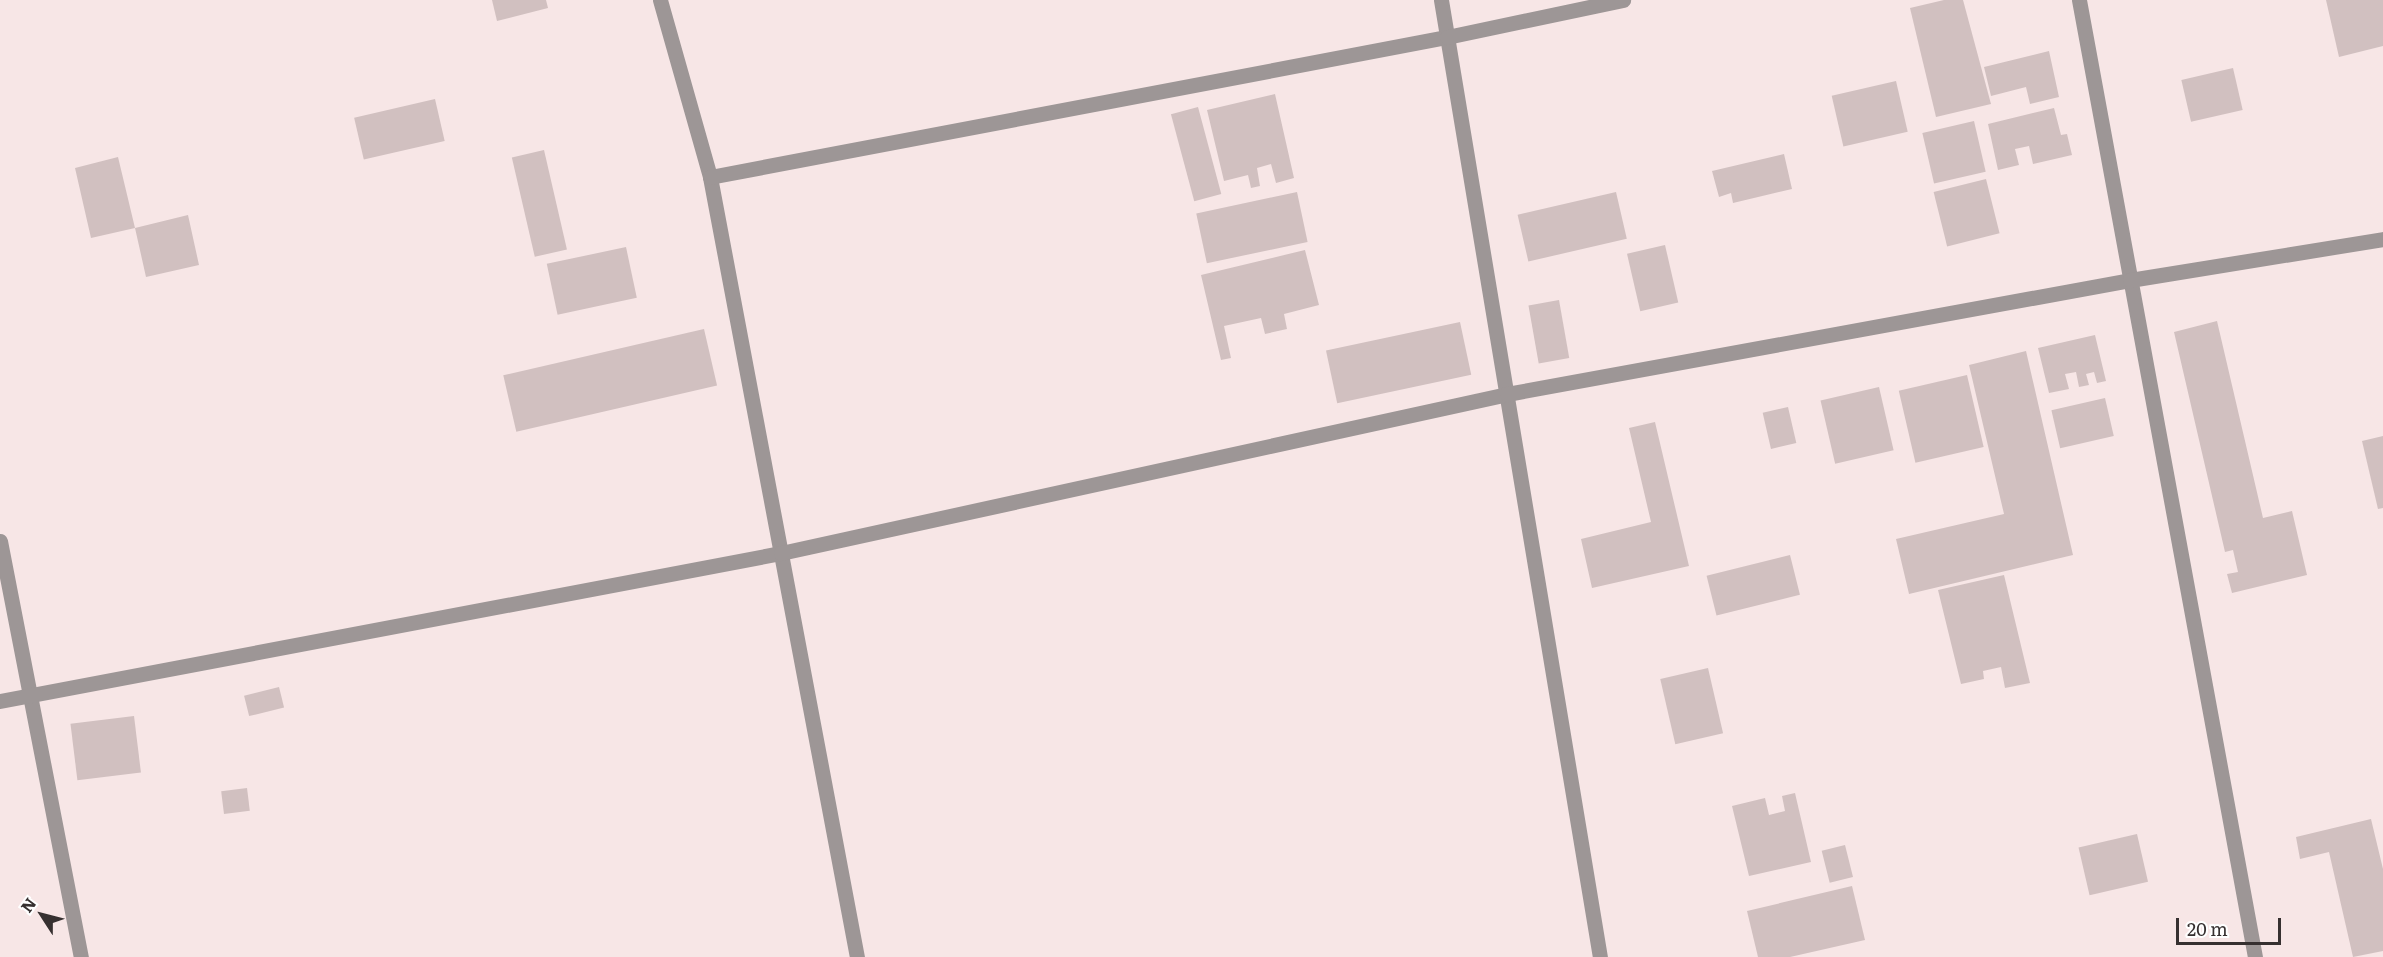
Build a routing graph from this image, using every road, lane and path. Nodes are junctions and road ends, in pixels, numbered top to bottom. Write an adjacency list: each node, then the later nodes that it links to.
1 (660, 0): 6 (street)
2 (1441, 0): 5 (street)
3 (1623, 0): 5 (street)
4 (2079, 0): 8 (street)
5 (1447, 37): 6 (street); 9 (street)
6 (710, 177): 11 (street)
7 (2383, 239): 8 (street)
8 (2130, 280): 9 (street); 17 (street)
9 (1507, 394): 11 (street); 16 (street)
10 (0, 541): 12 (street)
11 (781, 553): 12 (street); 15 (street)
12 (32, 695): 13 (street); 14 (street)
13 (0, 701)
14 (81, 957)
15 (857, 957)
16 (1600, 957)
17 (2254, 957)

